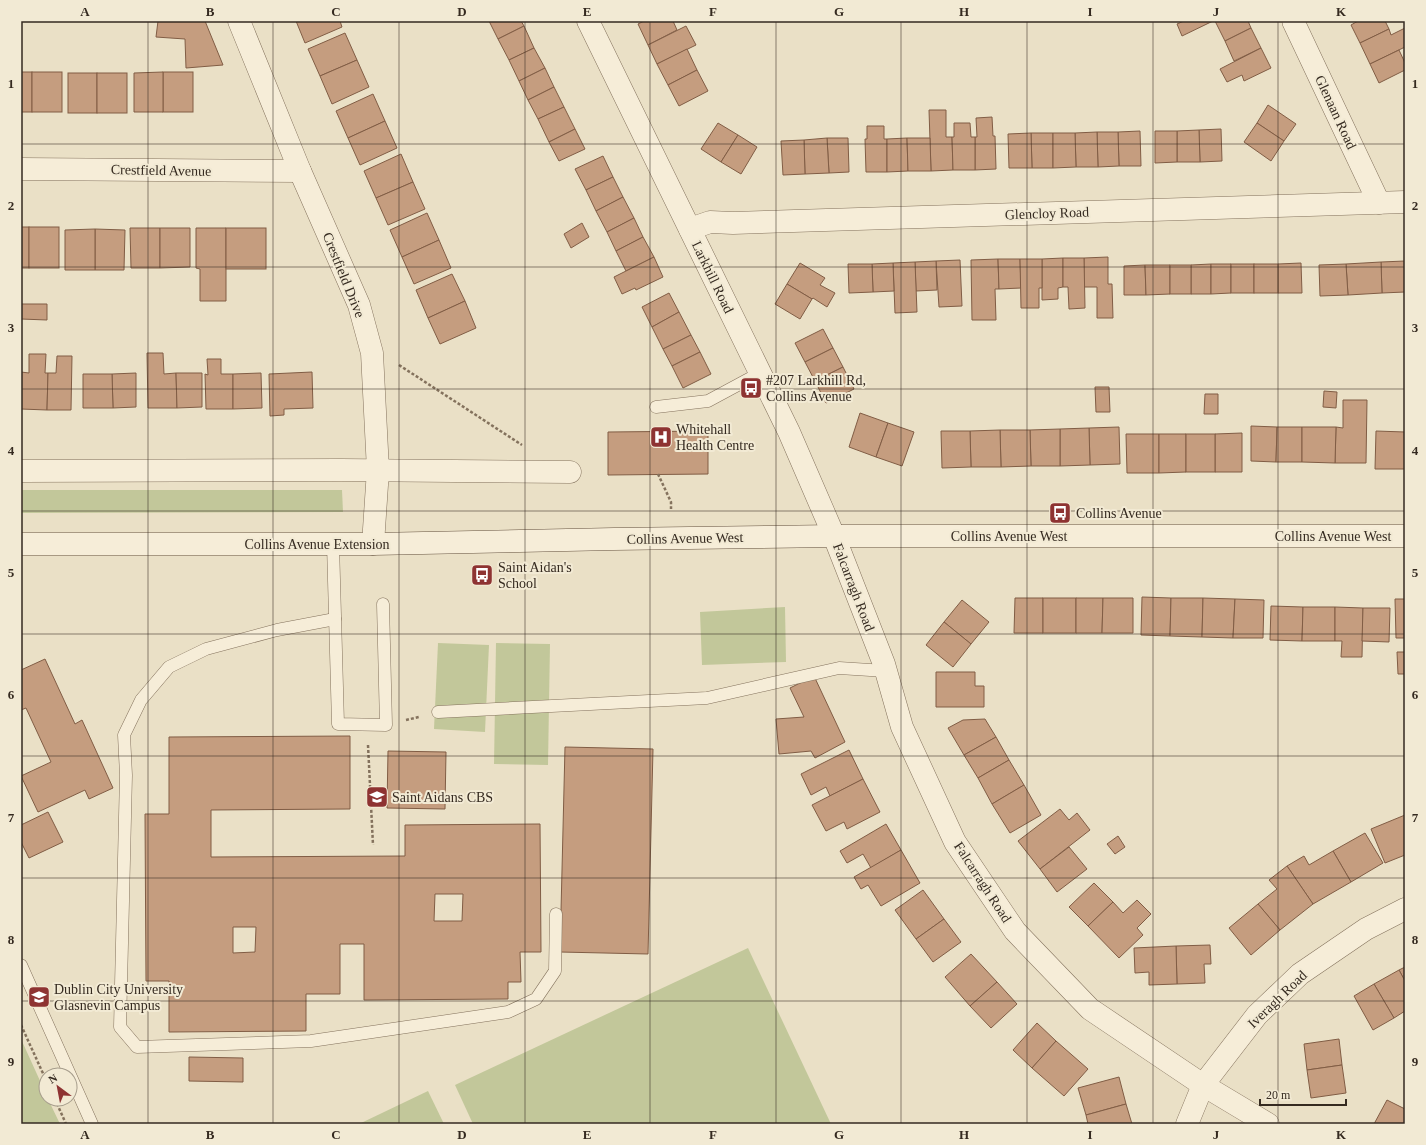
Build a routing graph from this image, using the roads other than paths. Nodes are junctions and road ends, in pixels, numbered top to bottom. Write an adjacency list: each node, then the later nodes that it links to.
1 (239, 21): 5 (street, Crestfield Drive)
2 (588, 21): 8 (street, Larkhill Road)
3 (1293, 21): 7 (street, Glenaan Road)
4 (21, 169): 5 (street, Crestfield Avenue)
5 (300, 171): 11 (street, Crestfield Drive)
6 (1405, 202): 7 (street, Glencloy Road)
7 (1379, 203): 8 (street, Glencloy Road)
8 (690, 229): 9 (street, Larkhill Road)
9 (760, 373): 10 (lane); 14 (street, Larkhill Road)
10 (656, 407)
11 (378, 470): 12 (street); 13 (street); 19 (street, Crestfield Drive)
12 (21, 471)
13 (570, 472)
14 (834, 536): 15 (street, Collins Avenue West); 16 (street, Collins Avenue West); 22 (street, Falcarragh Road)
15 (1405, 536)
16 (614, 538): 19 (street, Collins Avenue Extension)
17 (21, 544): 18 (street, Collins Avenue Extension)
18 (333, 544): 19 (street, Collins Avenue Extension); 21 (lane)
19 (373, 544)
20 (383, 604): 21 (lane)
21 (335, 619): 25 (lane)
22 (886, 672): 23 (lane); 27 (street, Falcarragh Road)
23 (438, 712)
24 (1405, 909): 27 (street, Iveragh Road)
25 (556, 914)
26 (21, 965): 28 (lane)
27 (1203, 1085): 29 (street, Iveragh Road); 30 (street, Falcarragh Road)
28 (92, 1124)
29 (1187, 1124)
30 (1268, 1124)

